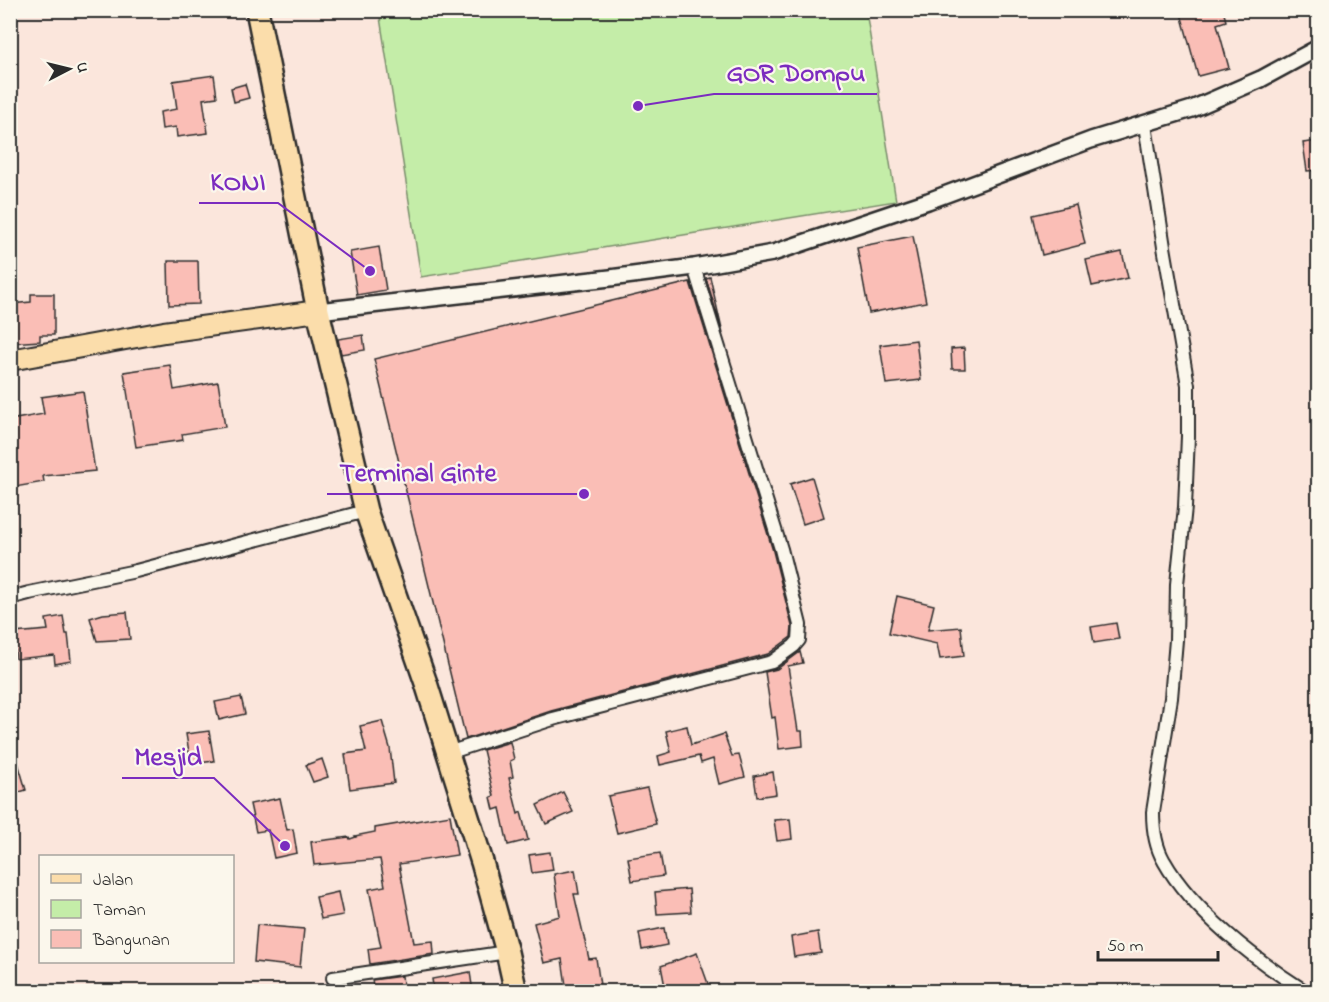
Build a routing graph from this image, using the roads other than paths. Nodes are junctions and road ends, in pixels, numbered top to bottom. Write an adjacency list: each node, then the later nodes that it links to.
1 (257, 10): 5 (highway)
2 (1318, 48): 3 (street)
3 (1146, 125): 4 (street); 13 (street)
4 (694, 267): 5 (street); 9 (street)
5 (318, 311): 6 (main road); 7 (highway)
6 (10, 360)
7 (366, 511): 8 (street); 9 (highway)
8 (10, 598)
9 (448, 753): 10 (highway)
10 (507, 952): 11 (street); 12 (highway)
11 (333, 978)
12 (516, 992)
13 (1306, 992)

